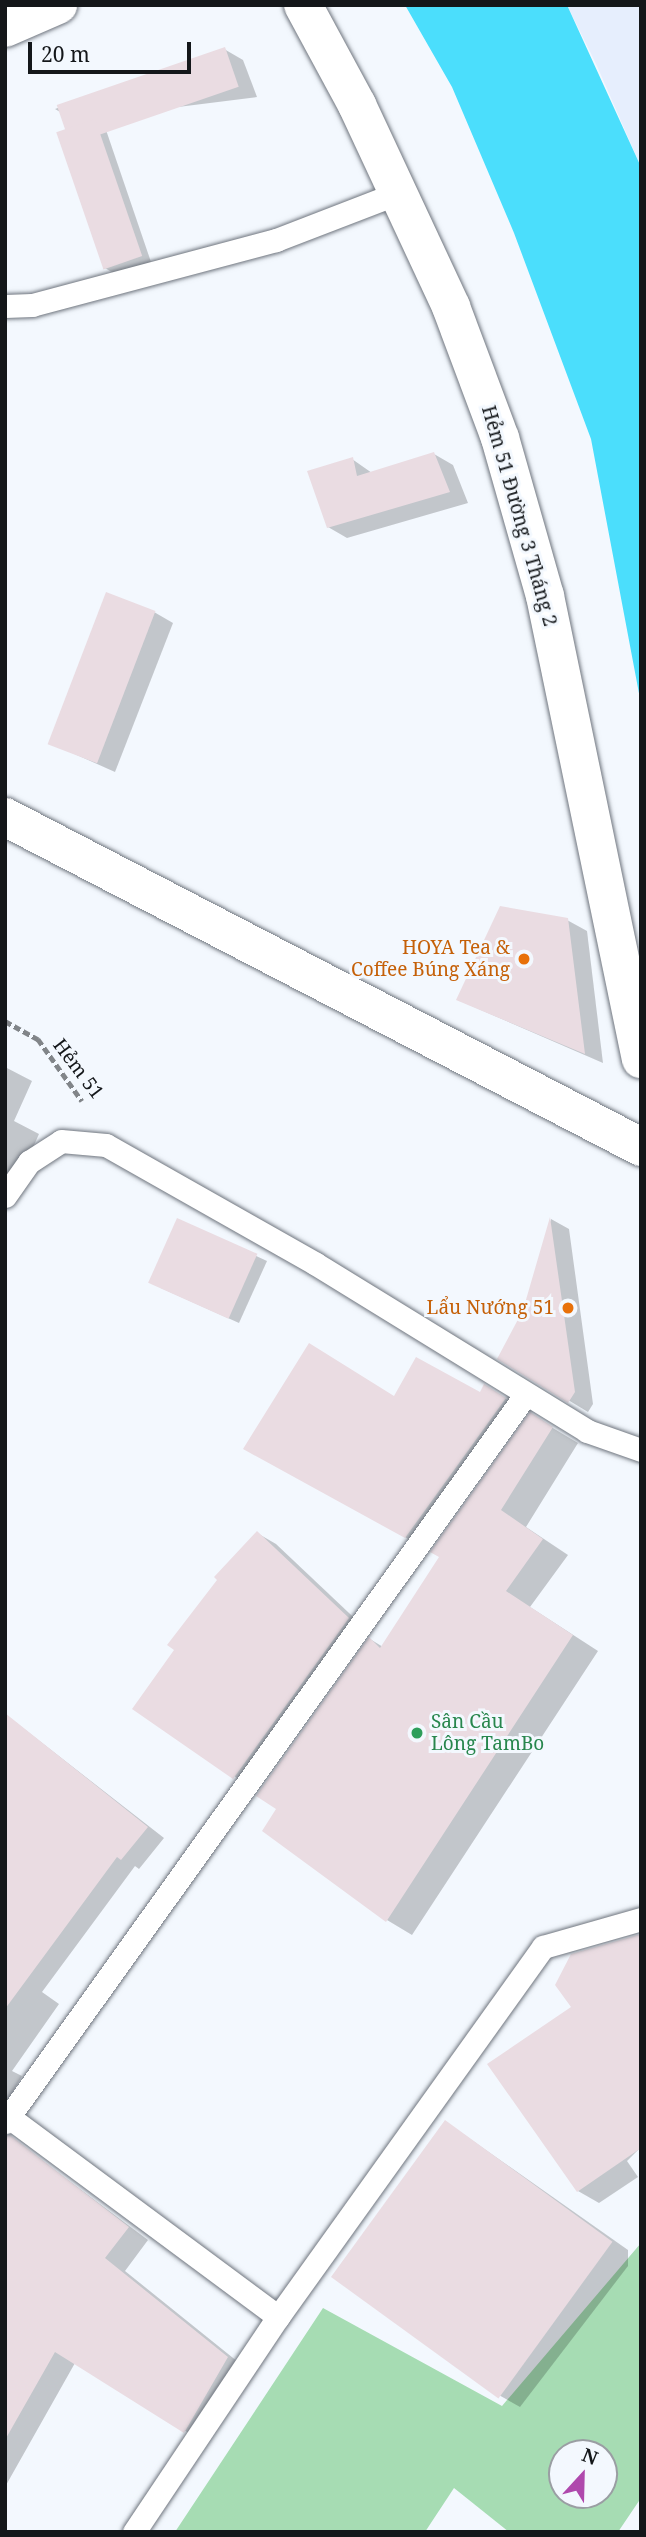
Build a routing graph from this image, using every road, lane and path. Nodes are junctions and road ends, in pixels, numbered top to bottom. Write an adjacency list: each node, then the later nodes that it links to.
1 (58, 5): 3 (street)
2 (303, 5): 4 (street, Hẻm 51 Đường 3 Tháng 2)
3 (5, 28)
4 (398, 193): 5 (lane); 8 (street, Hẻm 51 Đường 3 Tháng 2)
5 (5, 306)
6 (5, 817): 10 (street)
7 (5, 1021): 9 (path, Hẻm 51)
8 (641, 1059)
9 (106, 1145): 11 (lane); 12 (lane)
10 (641, 1147)
11 (5, 1196)
12 (526, 1394): 13 (lane); 15 (lane)
13 (641, 1450)
14 (641, 1919): 16 (lane)
15 (7, 2120): 16 (lane)
16 (278, 2317): 17 (lane)
17 (134, 2532)

